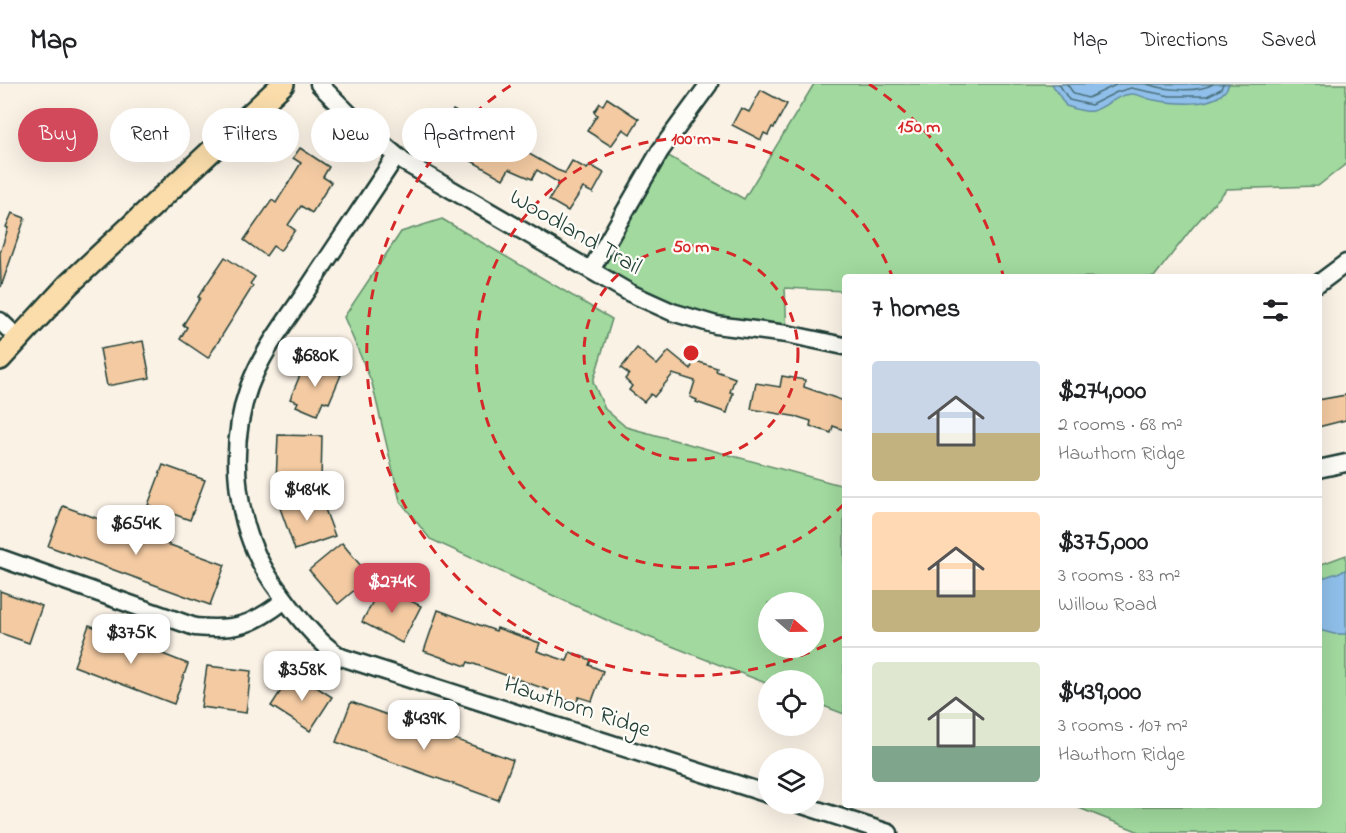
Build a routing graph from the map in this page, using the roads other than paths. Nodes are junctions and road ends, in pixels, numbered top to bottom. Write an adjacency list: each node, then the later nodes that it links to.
1 (283, 84): 9 (main road)
2 (319, 84): 4 (street, Woodland Trail)
3 (709, 84): 6 (street)
4 (396, 156): 6 (street, Woodland Trail); 15 (street, Hawthorn Ridge)
5 (1346, 263): 7 (street)
6 (591, 270): 10 (street, Woodland Trail)
7 (1322, 281)
8 (0, 321): 9 (street)
9 (18, 338): 11 (main road)
10 (842, 346)
11 (0, 359)
12 (1346, 463): 13 (street)
13 (1322, 468)
14 (0, 558): 15 (street)
15 (285, 600): 16 (street, Hawthorn Ridge)
16 (758, 791)
17 (824, 812): 18 (street)
18 (890, 833)

